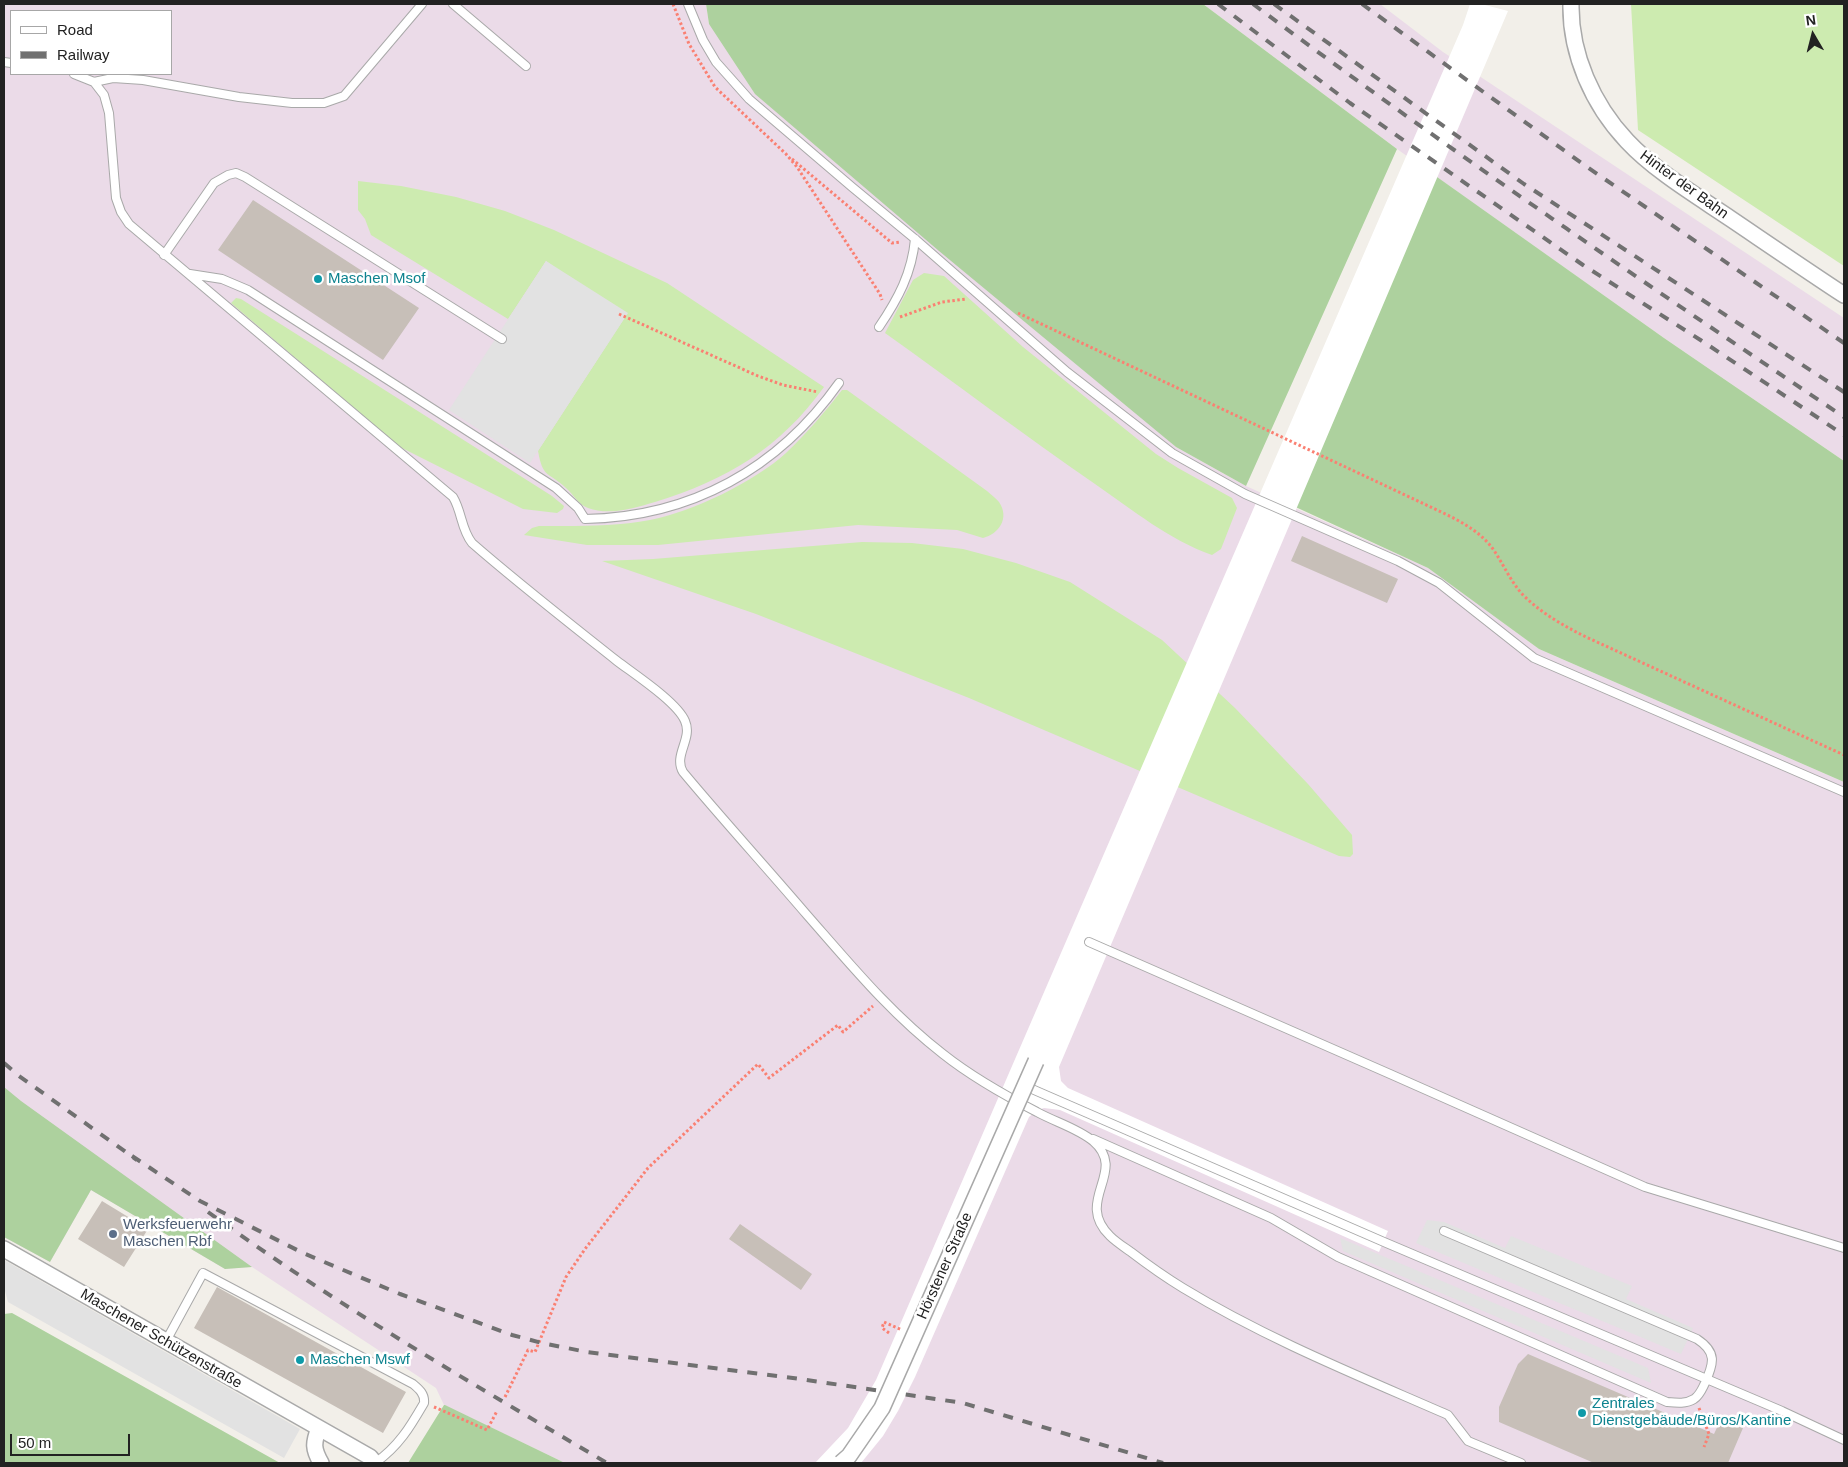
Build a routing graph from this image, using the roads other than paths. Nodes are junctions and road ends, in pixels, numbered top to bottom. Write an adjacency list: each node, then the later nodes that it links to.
1 (422, 4): 7 (lane)
2 (453, 4): 5 (lane)
3 (688, 4): 8 (lane)
4 (1571, 4): 11 (street, Hinter der Bahn)
5 (526, 66)
6 (76, 75): 7 (lane)
7 (94, 82): 9 (lane)
8 (915, 239): 12 (lane); 15 (lane)
9 (164, 255): 10 (lane); 13 (lane)
10 (190, 274): 14 (lane); 19 (lane)
11 (1844, 295)
12 (881, 324)
13 (502, 339)
14 (839, 383)
15 (1844, 792)
16 (1089, 942): 21 (lane)
17 (1036, 1060): 18 (street, Hörstener Straße, bridge)
18 (1025, 1086): 24 (lane); 29 (street, Hörstener Straße, bridge)
19 (1084, 1135): 24 (lane); 30 (lane)
20 (1444, 1230): 24 (lane)
21 (1844, 1248)
22 (4, 1249): 23 (street, Maschener Schützenstraße)
23 (166, 1341): 25 (street, Maschener Schützenstraße); 28 (lane)
24 (1706, 1379): 26 (lane)
25 (319, 1428): 27 (street); 28 (street, Maschener Schützenstraße)
26 (1844, 1440)
27 (321, 1463)
28 (375, 1463)
29 (841, 1463)
30 (1521, 1463)

